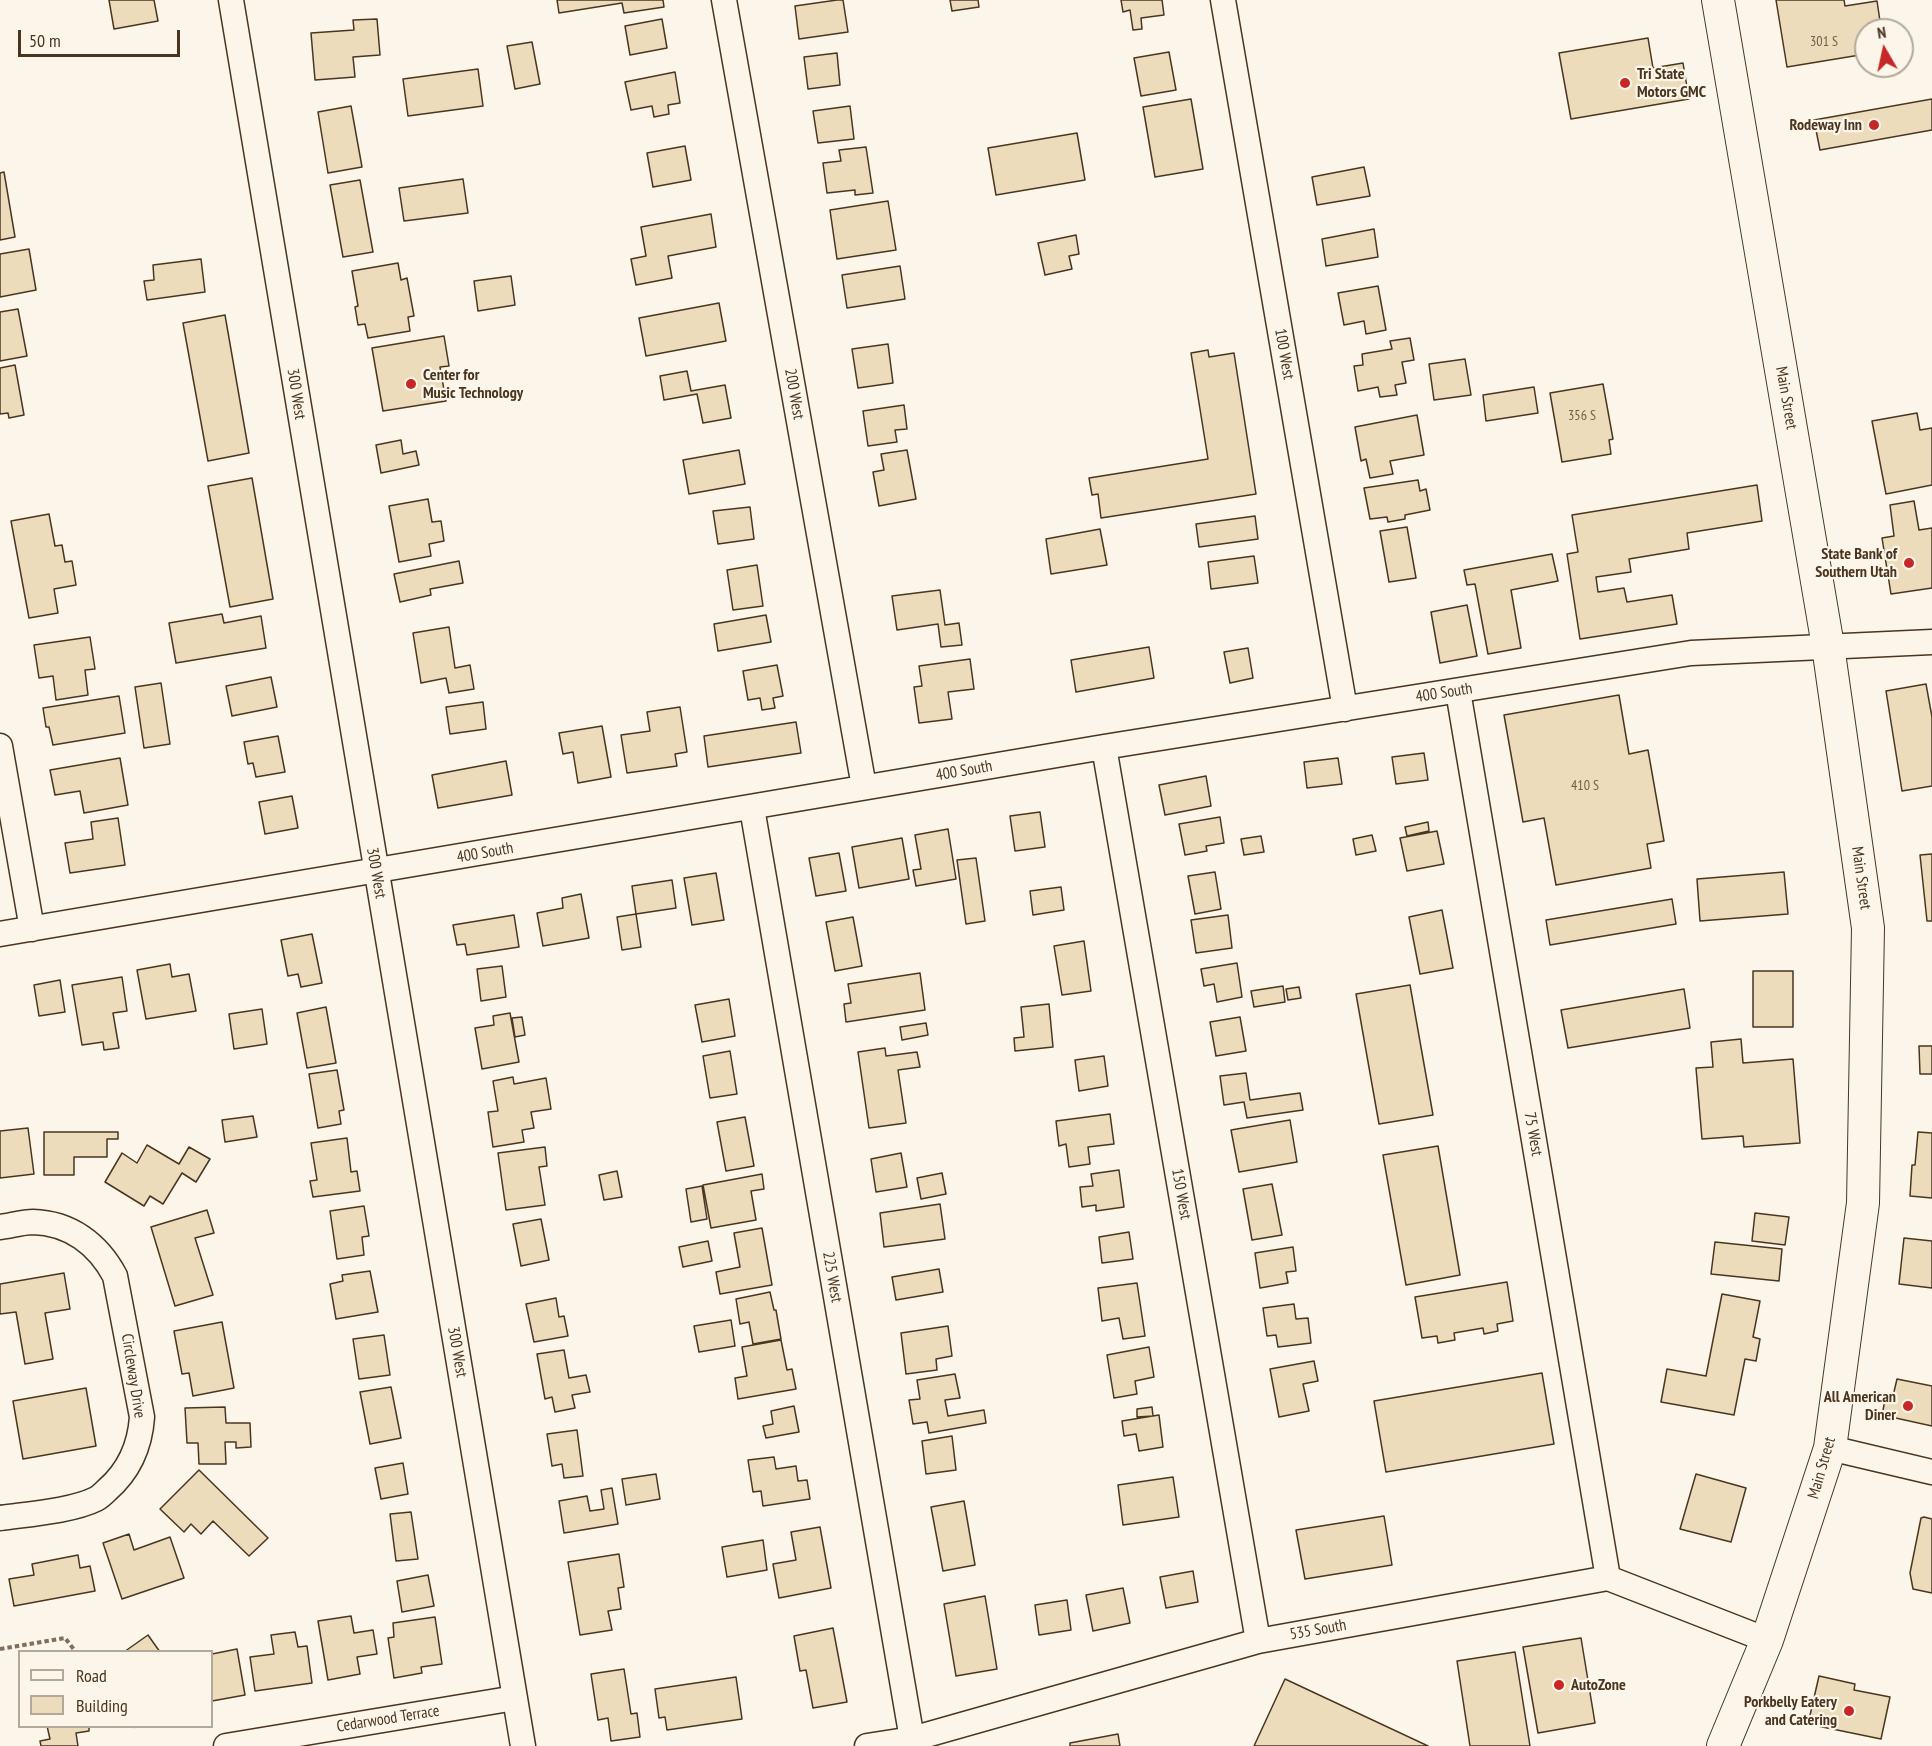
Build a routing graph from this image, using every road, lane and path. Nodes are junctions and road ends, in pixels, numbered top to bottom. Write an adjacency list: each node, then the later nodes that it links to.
1 (231, 0): 13 (street, 300 West)
2 (724, 0): 11 (street, 200 West)
3 (1223, 0): 8 (street, 100 West)
4 (1718, 0): 6 (main road, Main Street)
5 (1932, 642): 6 (street, 400 South)
6 (1828, 646): 7 (street, 400 South); 17 (main road, Main Street)
7 (1458, 691): 8 (street, 400 South); 20 (street, 75 West)
8 (1345, 709): 10 (street, 400 South)
9 (0, 746): 14 (street)
10 (1104, 747): 11 (street, 400 South); 22 (street, 150 West)
11 (864, 788): 12 (street, 400 South)
12 (752, 808): 13 (street, 400 South); 26 (street, 225 West)
13 (376, 872): 14 (street, 400 South); 25 (street, 300 West)
14 (32, 929): 15 (street, 400 South)
15 (0, 934)
16 (0, 1227): 19 (street, Circleway Drive)
17 (1830, 1448): 18 (street); 21 (main road, Main Street)
18 (1932, 1473)
19 (0, 1518)
20 (1608, 1578): 21 (street); 22 (street, 535 South)
21 (1767, 1640): 30 (main road, Main Street)
22 (1258, 1641): 26 (street, 535 South)
23 (0, 1649): 24 (path)
24 (74, 1650)
25 (515, 1698): 27 (street, Cedarwood Terrace); 28 (street, 300 West)
26 (912, 1742): 29 (street, 535 South)
27 (226, 1746)
28 (523, 1746)
29 (867, 1746)
30 (1723, 1746)

